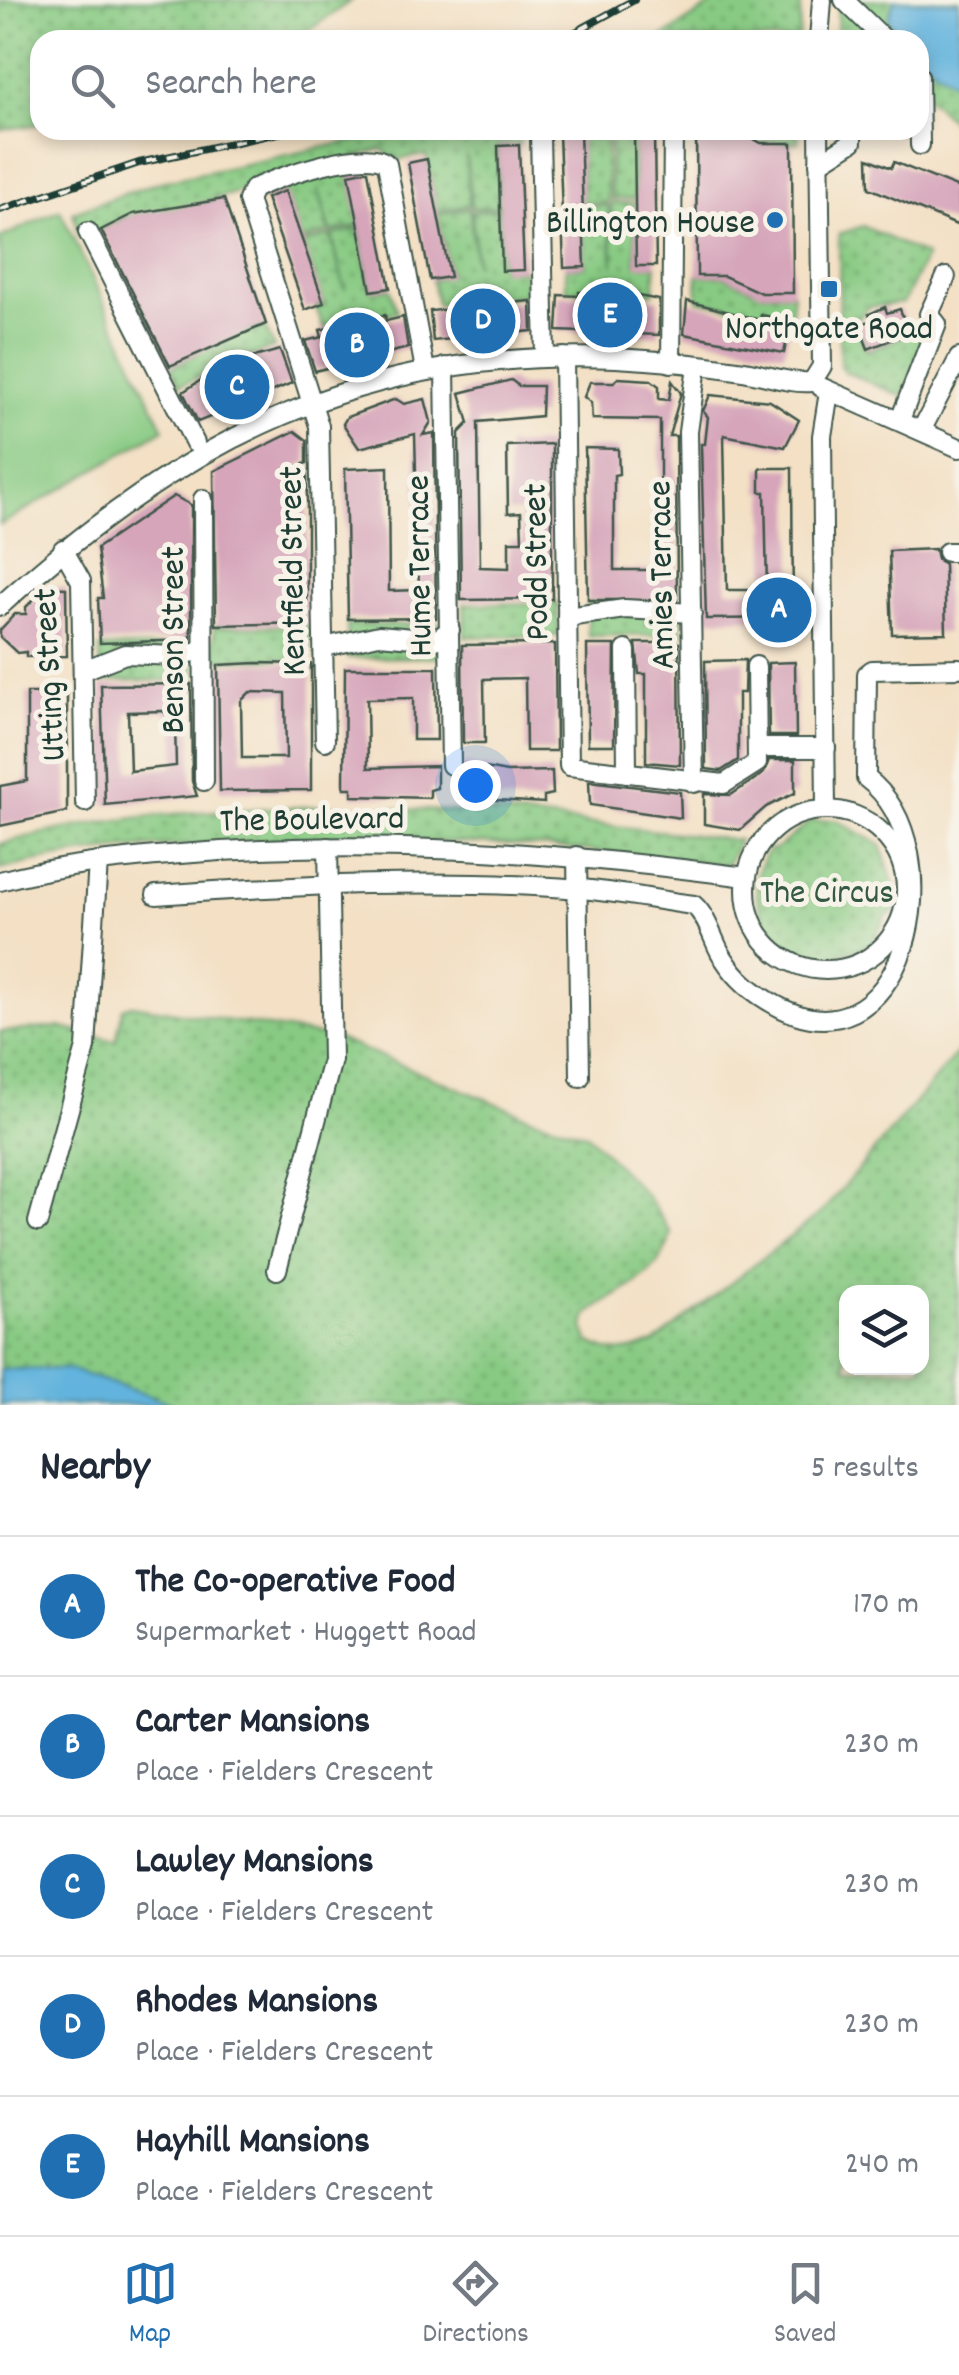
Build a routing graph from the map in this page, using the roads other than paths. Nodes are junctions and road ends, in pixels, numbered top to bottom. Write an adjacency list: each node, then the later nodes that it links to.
1 (822, 0): 3 (street)
2 (844, 0): 4 (street)
3 (820, 30)
4 (876, 30)
5 (542, 140): 15 (street, Podd Street)
6 (674, 140): 16 (street)
7 (819, 140): 11 (street)
8 (852, 140): 11 (street)
9 (920, 140): 10 (street)
10 (920, 146)
11 (820, 162): 20 (street)
12 (388, 164): 18 (street, Hume Terrace); 22 (street, Kentfield Street)
13 (88, 232): 25 (street)
14 (946, 277): 23 (street)
15 (552, 353): 16 (street); 18 (street); 31 (street, Podd Street)
16 (671, 355): 19 (street)
17 (959, 358): 24 (street)
18 (435, 369): 22 (street); 32 (street, Hume Terrace)
19 (696, 373): 20 (street); 30 (street, Amies Terrace)
20 (812, 382): 21 (street)
21 (830, 392): 23 (street); 41 (street)
22 (308, 397): 28 (street); 33 (street, Kentfield Street)
23 (900, 420): 24 (street)
24 (922, 429): 26 (street)
25 (195, 442)
26 (959, 448)
27 (203, 499): 34 (street, Benson Street)
28 (63, 549): 29 (street); 38 (street, Utting Street)
29 (0, 606)
30 (692, 613): 31 (street); 45 (street, Amies Terrace)
31 (567, 617): 43 (street, Podd Street)
32 (450, 630): 33 (street); 42 (street, Hume Terrace)
33 (324, 647): 39 (street, Kentfield Street)
34 (203, 650): 38 (street); 44 (street, Benson Street)
35 (626, 650): 43 (street)
36 (756, 666): 40 (street)
37 (959, 668): 48 (street)
38 (84, 670): 46 (street, Utting Street)
39 (325, 740)
40 (758, 748): 41 (street); 45 (street)
41 (826, 748): 47 (street)
42 (450, 765)
43 (627, 773): 45 (street)
44 (204, 780)
45 (694, 783)
46 (85, 802)
47 (826, 809): 52 (street); 52 (street)
48 (918, 815)
49 (328, 847): 50 (street, The Boulevard); 51 (street, The Boulevard); 54 (street)
50 (578, 856): 52 (street, The Boulevard); 55 (street)
51 (98, 862): 53 (street, The Boulevard); 59 (street)
52 (746, 877)
53 (0, 880)
54 (331, 885): 55 (street); 56 (street); 60 (street)
55 (580, 888): 57 (street); 58 (street)
56 (156, 895)
57 (909, 984)
58 (580, 1077)
59 (38, 1222)
60 (278, 1270)

